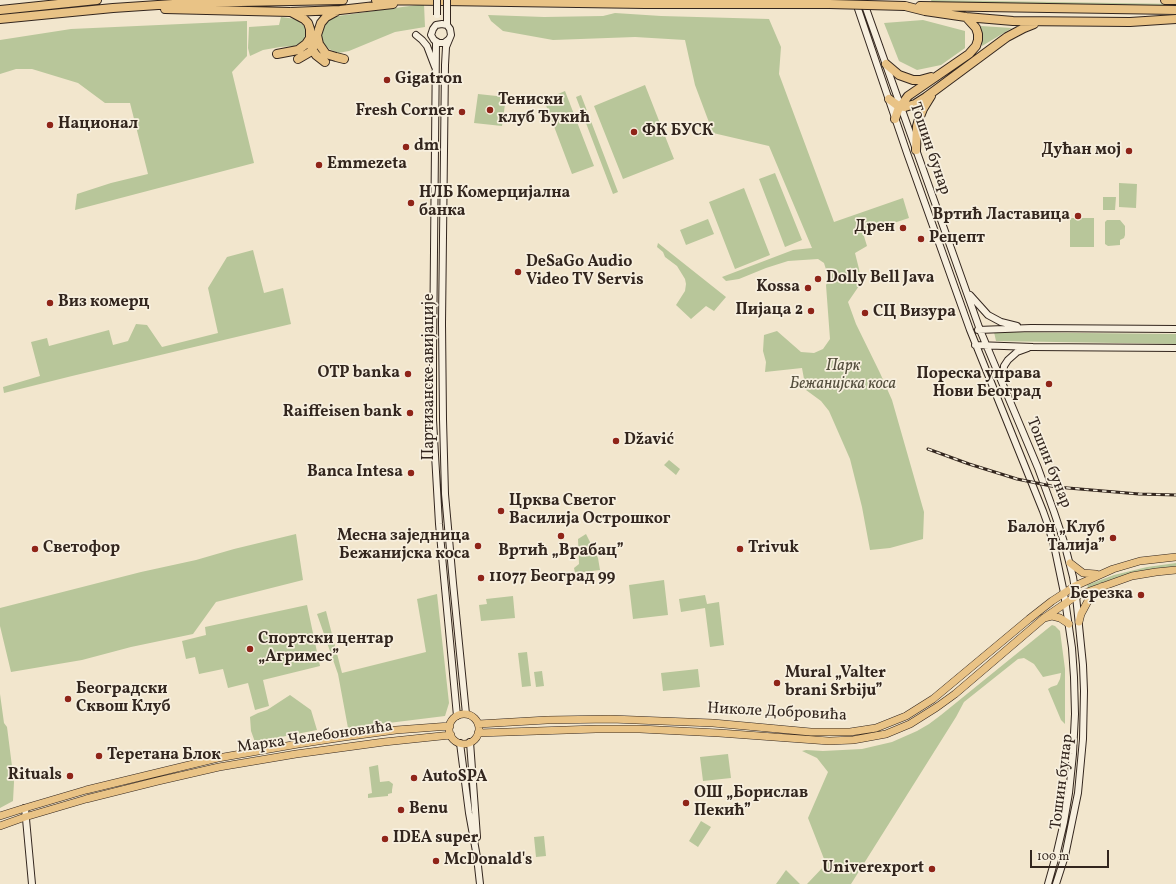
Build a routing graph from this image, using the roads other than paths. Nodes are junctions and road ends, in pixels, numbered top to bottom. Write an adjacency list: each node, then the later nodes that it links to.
1 (97, 0): 13 (highway)
2 (343, 0): 11 (highway)
3 (376, 0): 4 (highway)
4 (420, 0): 12 (highway, bridge); 14 (highway)
5 (437, 0): 21 (main road, Партизанске авијације, bridge)
6 (447, 0): 22 (main road, Партизанске авијације, bridge)
7 (855, 0): 36 (main road, Тошин бунар)
8 (864, 0): 32 (main road, Тошин бунар)
9 (1165, 0): 10 (highway)
10 (1176, 0)
11 (151, 5): 16 (highway); 18 (highway)
12 (905, 6): 15 (highway); 17 (highway)
13 (0, 10)
14 (340, 10): 16 (highway); 24 (highway)
15 (1176, 10)
16 (290, 12): 24 (highway)
17 (966, 17): 20 (highway); 34 (highway)
18 (0, 19)
19 (1176, 19): 20 (highway)
20 (1043, 22): 35 (highway)
21 (436, 25): 22 (main road); 26 (main road, Партизанске авијације)
22 (447, 26): 25 (main road, Партизанске авијације)
23 (416, 35): 33 (main road)
24 (313, 37): 27 (highway); 28 (highway); 29 (highway)
25 (449, 40): 26 (main road); 62 (main road, Партизанске авијације)
26 (436, 42): 33 (main road, Партизанске авијације)
27 (312, 49): 30 (highway); 31 (highway)
28 (277, 54)
29 (344, 58)
30 (298, 59)
31 (325, 62)
32 (886, 64): 34 (highway); 37 (main road, Тошин бунар)
33 (436, 70): 63 (main road, Партизанске авијације)
34 (938, 75): 37 (highway)
35 (935, 90): 37 (highway); 39 (highway)
36 (889, 99): 37 (highway); 38 (main road, Тошин бунар)
37 (901, 106): 38 (highway); 39 (main road, Тошин бунар)
38 (896, 119): 43 (main road, Тошин бунар)
39 (916, 150): 40 (main road, Тошин бунар)
40 (966, 291): 41 (main road); 44 (main road, Тошин бунар)
41 (1023, 328): 42 (main road); 44 (main road)
42 (1176, 329)
43 (970, 330): 44 (main road); 45 (main road, Тошин бунар)
44 (980, 330): 46 (main road, Тошин бунар)
45 (976, 344): 46 (main road); 56 (main road, Тошин бунар)
46 (986, 345): 47 (main road); 49 (main road, Тошин бунар)
47 (1033, 347): 48 (main road); 49 (main road)
48 (1176, 348)
49 (1003, 386): 51 (main road, Тошин бунар)
50 (1176, 557): 53 (main road, Николе Добровића)
51 (1070, 563): 53 (main road); 54 (main road, Тошин бунар)
52 (1176, 570): 55 (main road, Николе Добровића)
53 (1098, 575): 54 (main road, Николе Добровића)
54 (1075, 586): 56 (main road, Николе Добровића); 57 (main road, Тошин бунар)
55 (1102, 586): 57 (main road, Николе Добровића); 60 (main road)
56 (1064, 593): 58 (main road, Тошин бунар); 64 (main road, Николе Добровића)
57 (1076, 596): 58 (main road, Николе Добровића); 60 (main road, Тошин бунар)
58 (1065, 602): 59 (main road, Николе Добровића); 61 (main road, Тошин бунар)
59 (1044, 618): 61 (main road); 66 (main road, Николе Добровића)
60 (1079, 622): 78 (main road, Тошин бунар)
61 (1069, 624): 77 (main road, Тошин бунар)
62 (466, 714): 63 (main road); 64 (main road)
63 (457, 716): 65 (main road)
64 (478, 724): 66 (main road)
65 (450, 726): 67 (main road); 70 (main road, Марка Челебоновића)
66 (478, 732): 68 (main road)
67 (451, 735): 69 (main road); 72 (main road, Марка Челебоновића)
68 (470, 742): 69 (main road); 74 (main road)
69 (460, 743): 74 (main road)
70 (25, 808): 71 (main road, Марка Челебоновића); 72 (main road)
71 (0, 816)
72 (26, 817): 73 (main road, Марка Челебоновића); 75 (main road)
73 (0, 826)
74 (477, 857): 76 (main road)
75 (32, 884)
76 (480, 884)
77 (1048, 884)
78 (1056, 884)

